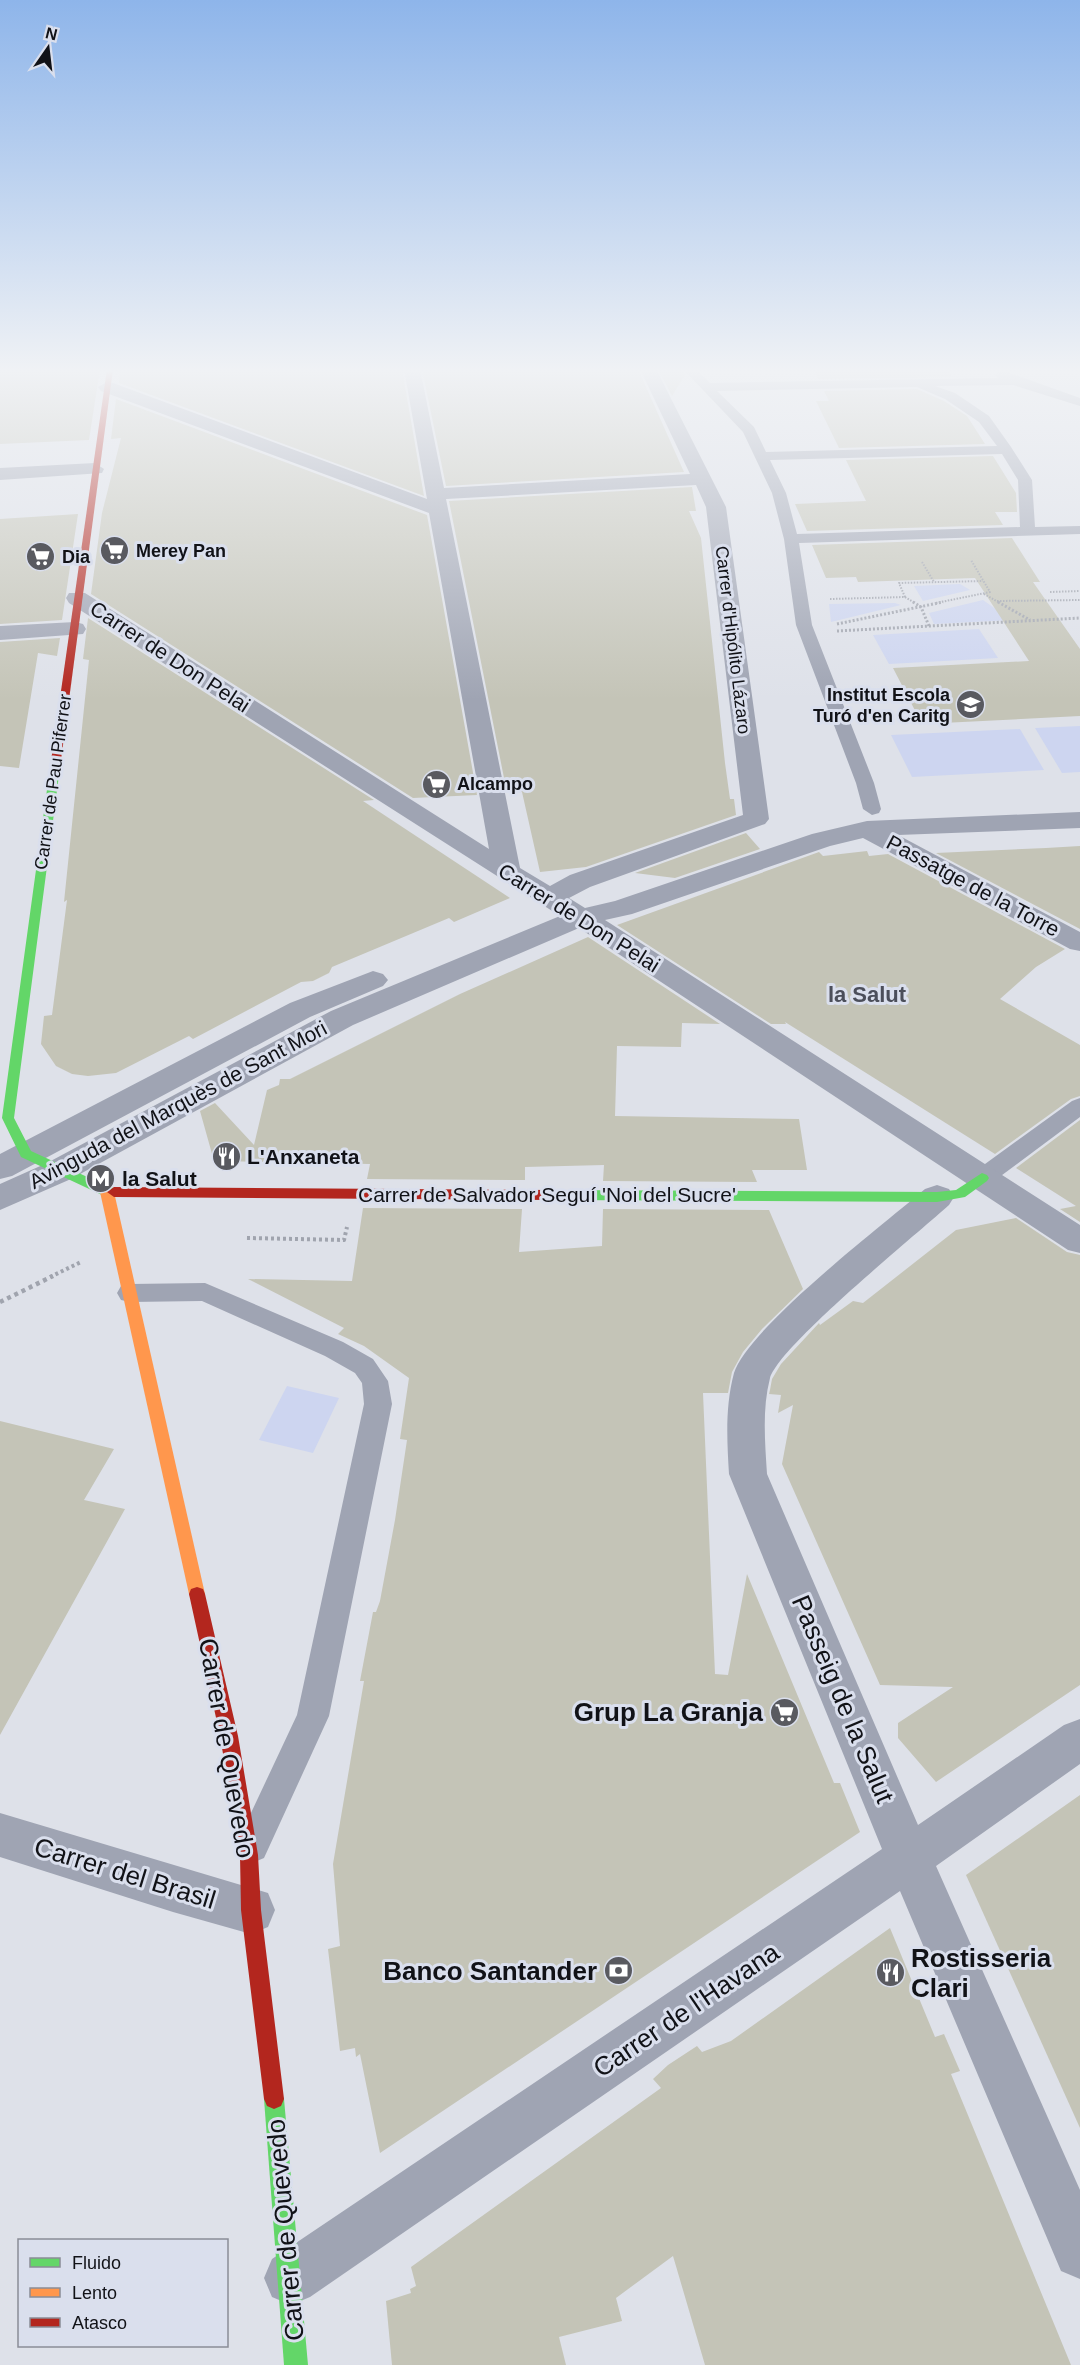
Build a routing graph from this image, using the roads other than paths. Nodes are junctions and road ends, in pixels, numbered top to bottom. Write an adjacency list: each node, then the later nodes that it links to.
1 (94, 479): 12 (street, Carrer de Pau Piferrer)
2 (378, 479): 8 (street)
3 (434, 479): 8 (street)
4 (700, 479): 8 (street)
5 (704, 479): 16 (street, Carrer d'Hipólito Lázaro)
6 (772, 479): 11 (lane)
7 (1025, 479): 10 (lane)
8 (438, 502): 19 (street)
9 (1080, 530): 10 (lane)
10 (1028, 531): 11 (lane)
11 (791, 539): 17 (lane)
12 (77, 598): 13 (street, Carrer de Pau Piferrer); 19 (street, Carrer de Don Pelai)
13 (75, 629): 14 (street); 23 (street, Carrer de Pau Piferrer)
14 (0, 633)
15 (1080, 801): 17 (street, Avinguda del Marquès de Sant Mori)
16 (756, 819): 20 (street, Avinguda del Marquès de Sant Mori)
17 (869, 819): 18 (street, Avinguda del Marquès de Sant Mori); 20 (street, Avinguda del Marquès de Sant Mori); 21 (street, Passatge de la Torre)
18 (1080, 820)
19 (507, 872): 20 (street, Carrer de Don Pelai)
20 (563, 906): 23 (street, Avinguda del Marquès de Sant Mori); 24 (street, Avinguda del Marquès de Sant Mori); 25 (street, Carrer de Don Pelai)
21 (1080, 943)
22 (1080, 1106): 25 (lane)
23 (13, 1161): 24 (street)
24 (59, 1171): 26 (street); 28 (street, Avinguda del Marquès de Sant Mori)
25 (982, 1178): 27 (street, Carrer de Salvador Seguí 'Noi del Sucre'); 29 (street, Carrer de Don Pelai)
26 (107, 1192): 27 (street, Carrer de Salvador Seguí 'Noi del Sucre'); 30 (street, Carrer de Quevedo)
27 (937, 1197): 34 (street, Passeig de la Salut)
28 (0, 1198)
29 (1080, 1241)
30 (130, 1293): 33 (street, Carrer de Quevedo); 33 (lane)
31 (1080, 1739): 34 (street, Carrer de l'Havana)
32 (0, 1835): 35 (street, Carrer del Brasil)
33 (249, 1855): 35 (street, Carrer de Quevedo)
34 (909, 1858): 36 (street, Passeig de la Salut); 37 (street, Carrer de l'Havana)
35 (251, 1910): 37 (street, Carrer de Quevedo)
36 (1080, 2252)
37 (291, 2278): 38 (street, Carrer de Quevedo)
38 (296, 2365)

